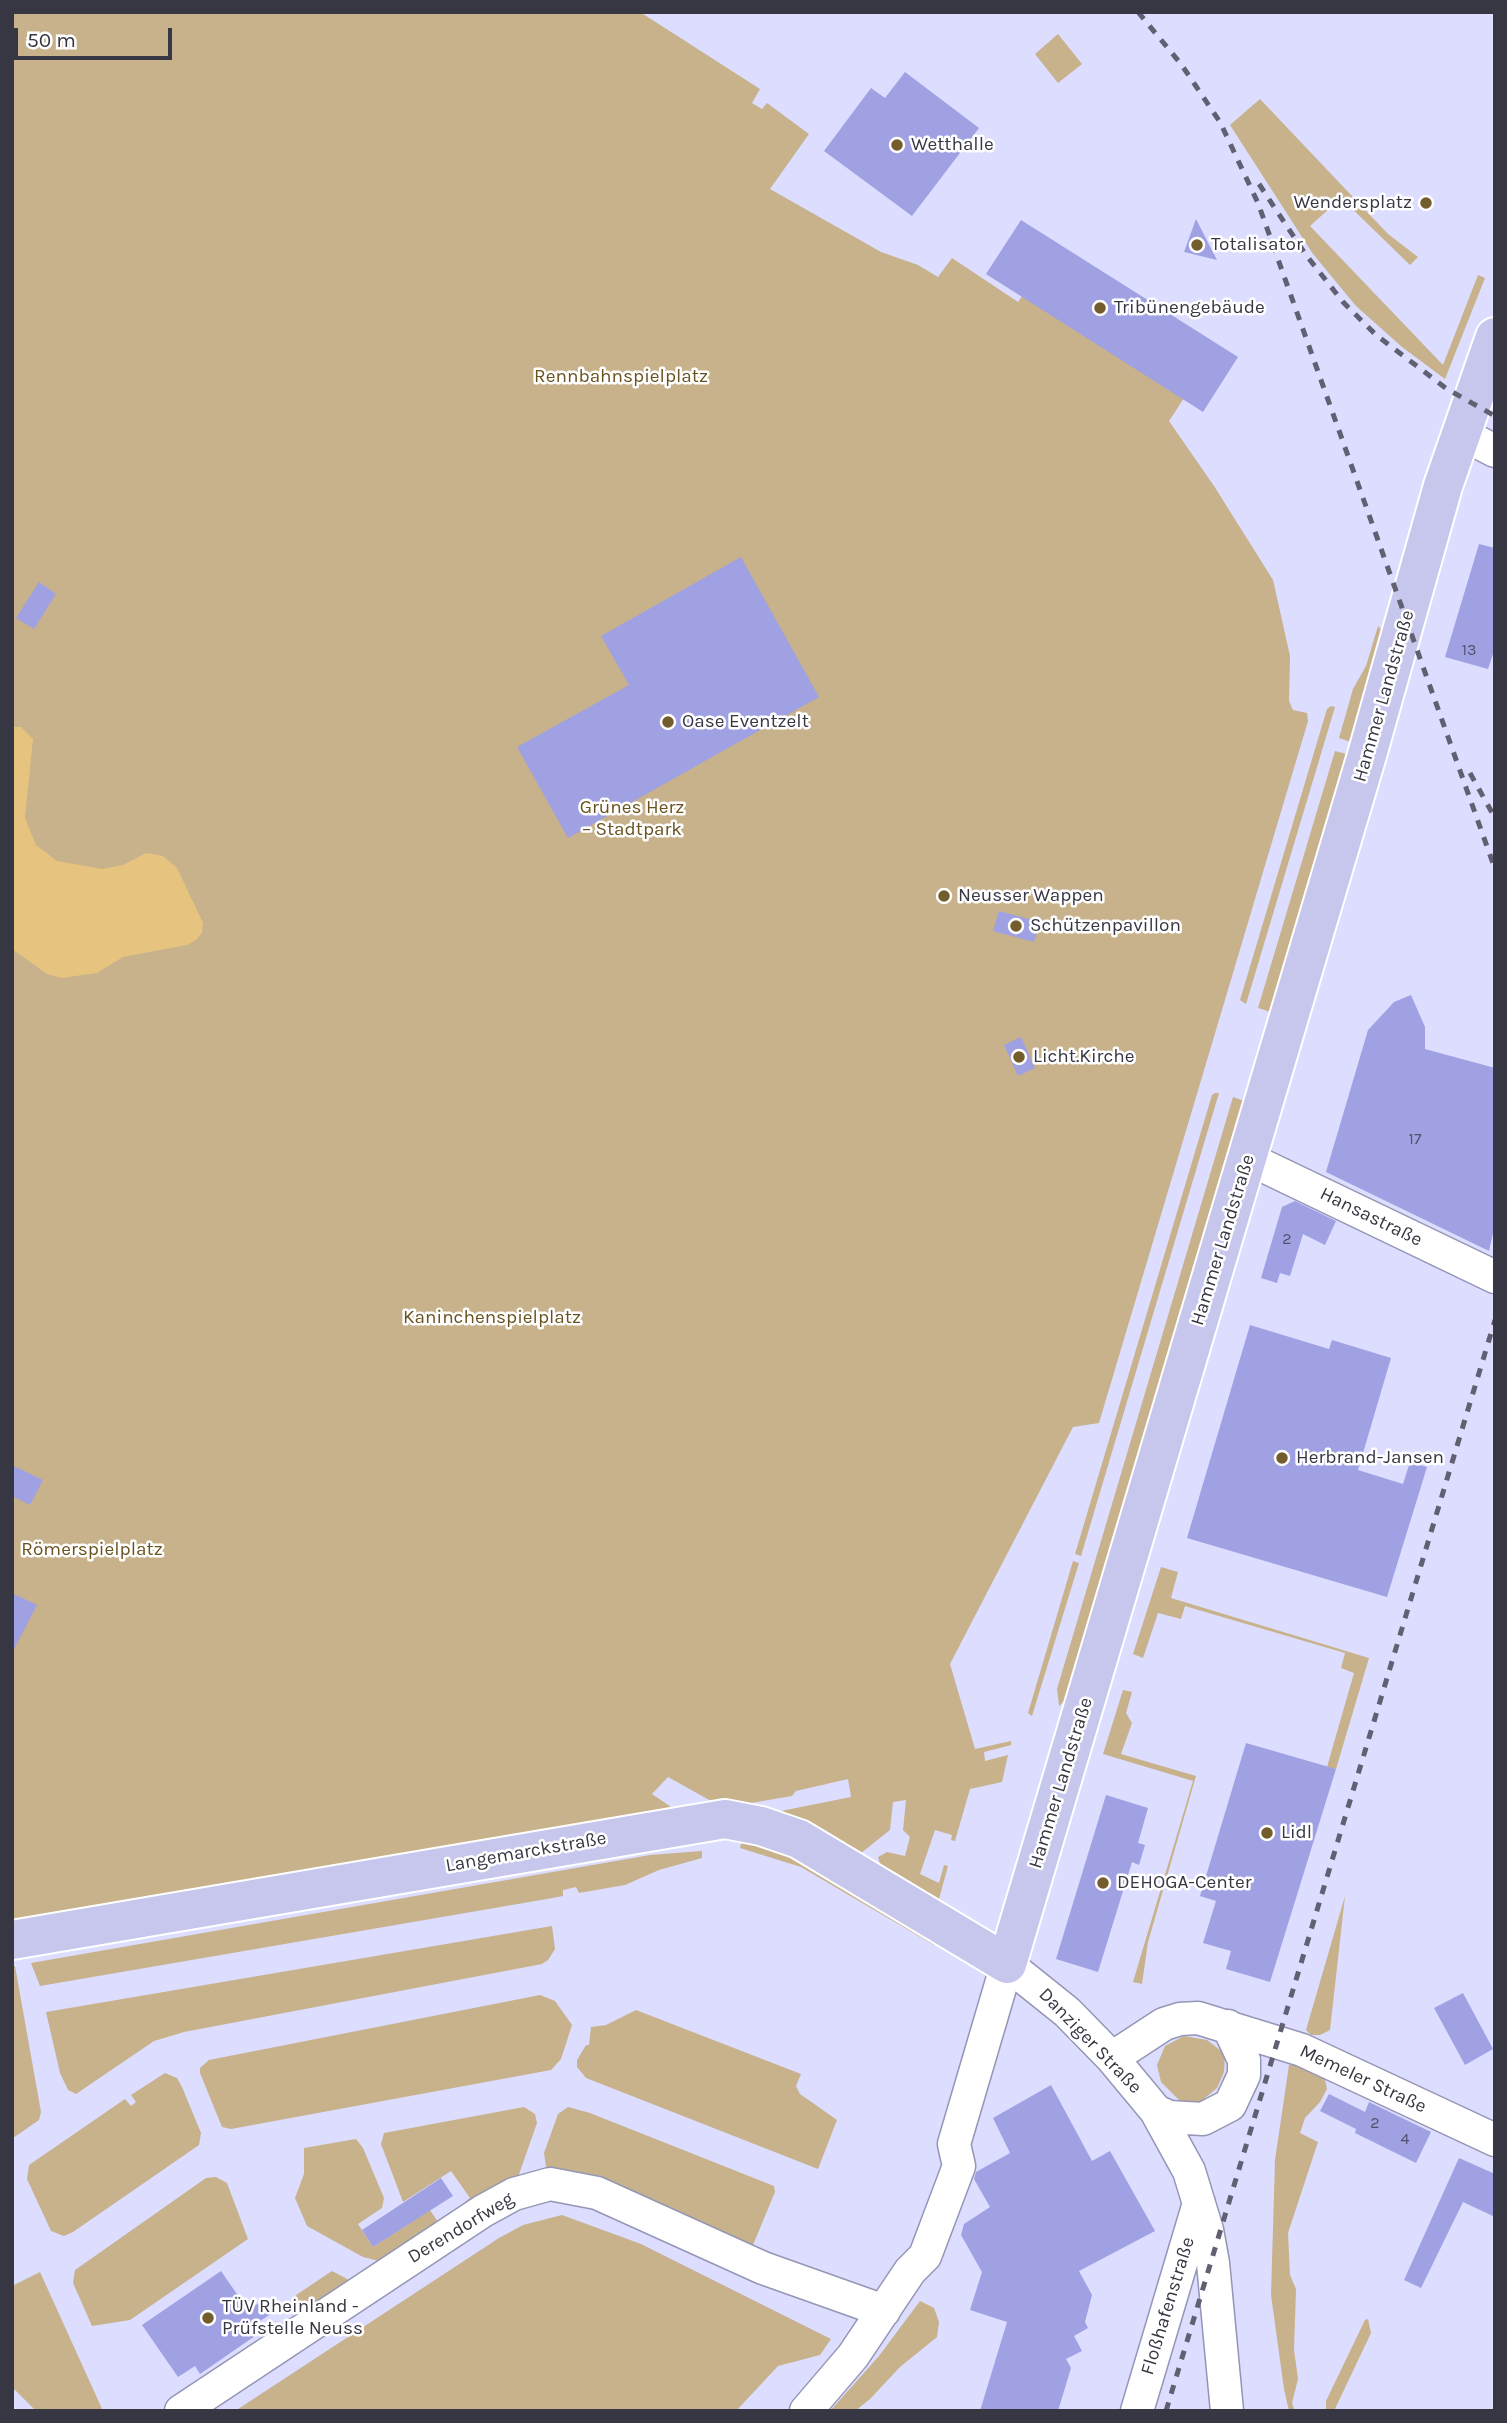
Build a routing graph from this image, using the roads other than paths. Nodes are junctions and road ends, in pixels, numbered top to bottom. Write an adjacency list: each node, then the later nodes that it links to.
1 (1495, 337): 2 (main road, Hammer Landstraße)
2 (1460, 433): 3 (street); 4 (main road, Hammer Landstraße)
3 (1495, 450)
4 (1247, 1158): 5 (street, Hansastraße); 7 (main road, Hammer Landstraße)
5 (1495, 1277)
6 (12, 1940): 7 (main road, Langemarckstraße)
7 (1007, 1964): 9 (street, Danziger Straße); 13 (street, Hammer Landstraße)
8 (1228, 2026): 9 (street, Memeler Straße); 10 (street); 11 (street, Memeler Straße)
9 (1112, 2058): 10 (street, Danziger Straße)
10 (1156, 2111): 12 (street, Danziger Straße)
11 (1495, 2140)
12 (1199, 2202): 16 (street, Floßhafenstraße); 17 (street, Danziger Straße)
13 (884, 2311): 14 (street, Derendorfweg); 15 (street, Hammer Landstraße)
14 (181, 2411)
15 (806, 2411)
16 (1137, 2411)
17 (1227, 2411)

